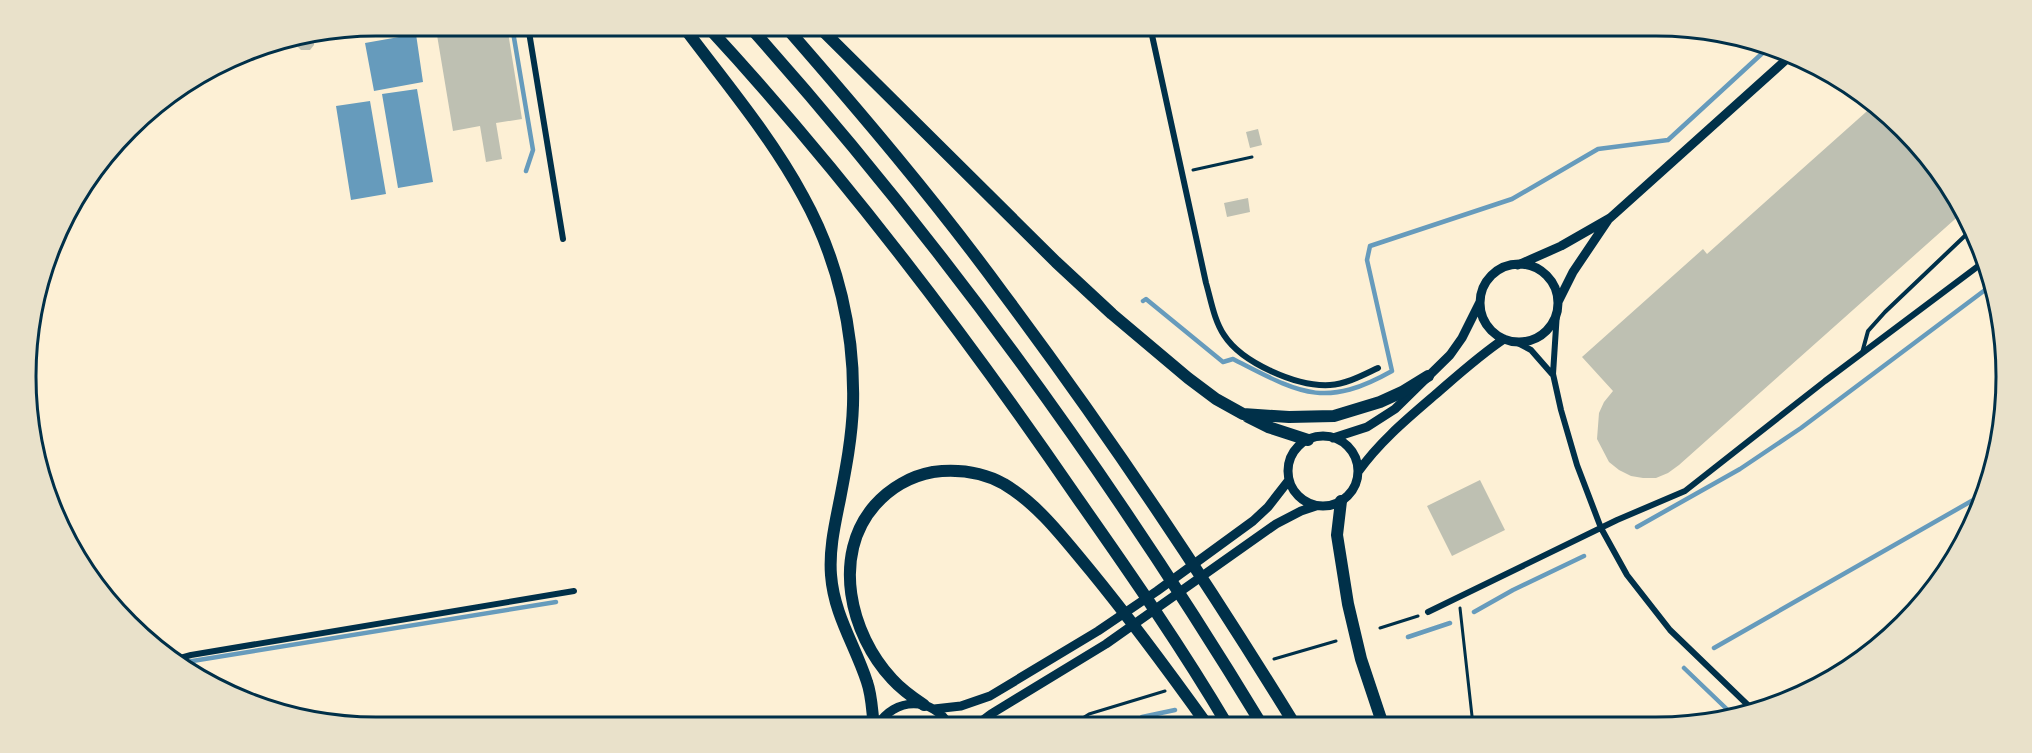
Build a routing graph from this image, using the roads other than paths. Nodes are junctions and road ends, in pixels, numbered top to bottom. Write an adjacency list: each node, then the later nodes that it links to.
1 (530, 36): 11 (street)
2 (691, 36): 35 (highway)
3 (716, 36): 40 (highway)
4 (757, 36): 41 (highway)
5 (793, 36): 42 (highway)
6 (828, 36): 22 (highway)
7 (1152, 36): 19 (street)
8 (1784, 61): 9 (main road)
9 (1610, 218): 12 (main road); 15 (main road)
10 (1965, 236): 18 (lane)
11 (563, 239)
12 (1518, 265): 14 (main road); 15 (main road)
13 (1978, 266): 18 (street)
14 (1480, 302): 16 (main road); 21 (main road)
15 (1557, 307): 17 (main road); 20 (street)
16 (1504, 339): 17 (main road); 25 (main road)
17 (1516, 342): 20 (street)
18 (1862, 353): 29 (street)
19 (1378, 368)
20 (1553, 374): 29 (street)
21 (1428, 376): 22 (highway); 23 (main road)
22 (1243, 414): 24 (highway)
23 (1333, 438): 24 (main road); 25 (main road)
24 (1308, 440): 26 (main road)
25 (1358, 472): 27 (main road)
26 (1289, 480): 28 (main road); 34 (main road)
27 (1341, 501): 28 (main road); 43 (highway)
28 (1316, 506): 38 (main road)
29 (1602, 528): 31 (street); 33 (street)
30 (574, 591): 32 (street)
31 (1428, 612)
32 (183, 657)
33 (1747, 704)
34 (929, 706): 36 (main road); 37 (main road); 39 (highway)
35 (873, 717)
36 (883, 717)
37 (944, 717)
38 (987, 717)
39 (1201, 717)
40 (1222, 717)
41 (1257, 717)
42 (1290, 717)
43 (1380, 717)

